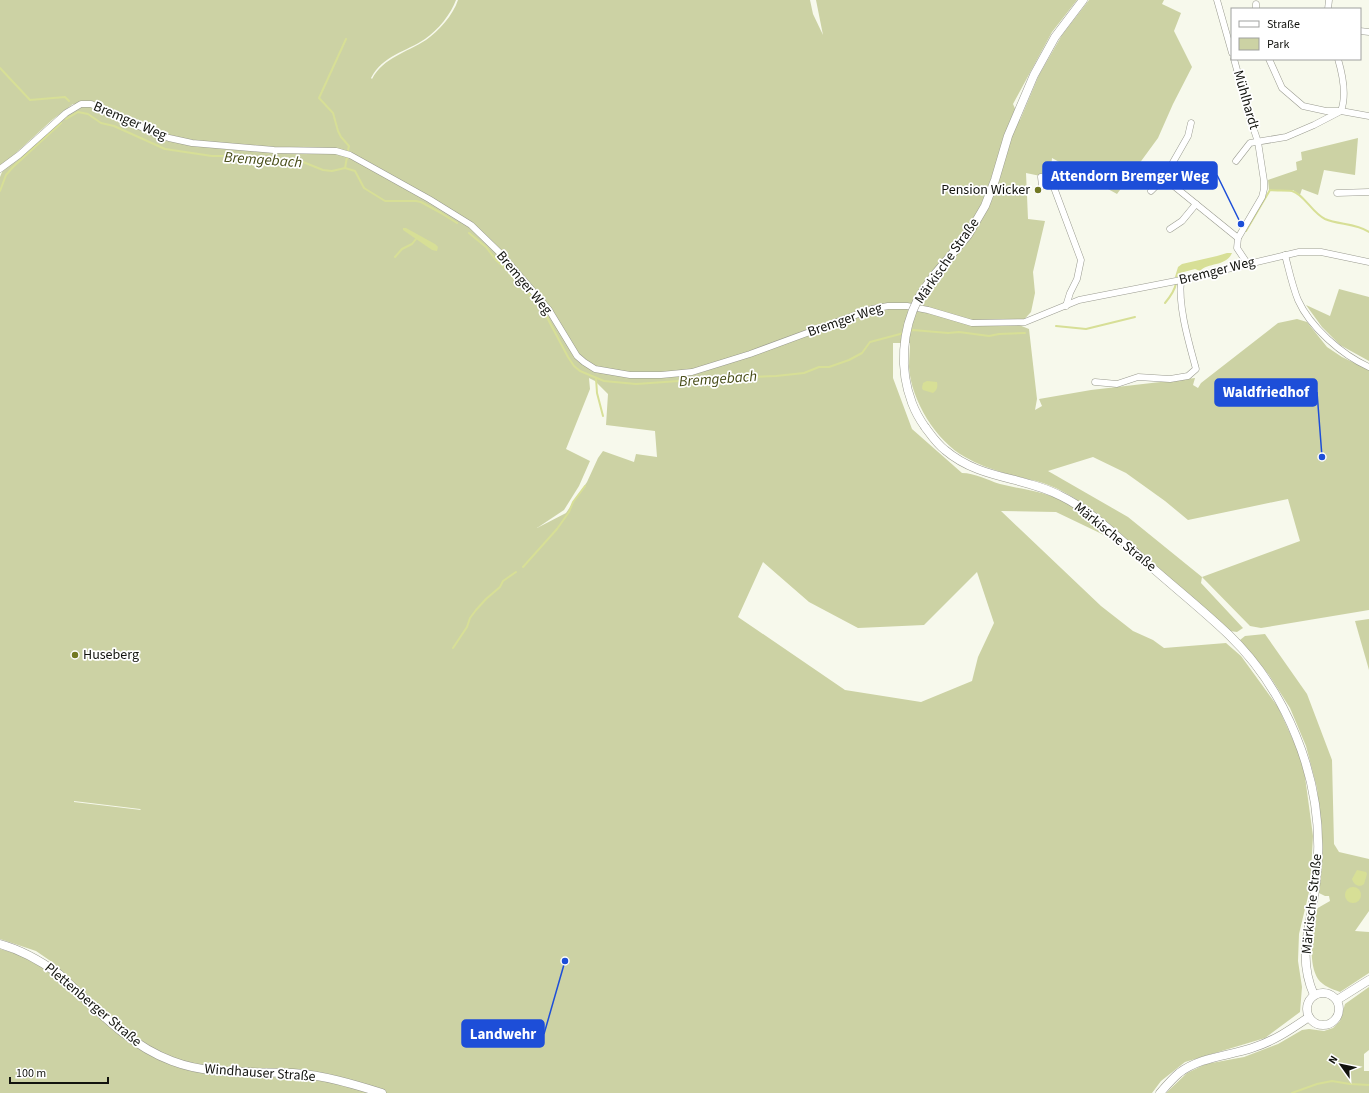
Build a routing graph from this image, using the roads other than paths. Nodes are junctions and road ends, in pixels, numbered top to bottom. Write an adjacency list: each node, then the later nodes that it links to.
1 (1083, 0): 30 (main road, Märkische Straße, bridge)
2 (1218, 0): 3 (street, Mühlhardt)
3 (1231, 49)
4 (1234, 60): 10 (street, Mühlhardt)
5 (1269, 60): 7 (street)
6 (1338, 60): 7 (street)
7 (1340, 111): 8 (street); 10 (street)
8 (1369, 116)
9 (1191, 123): 13 (street)
10 (1258, 142): 11 (street, Mühlhardt); 20 (street, Mühlhardt)
11 (1236, 161)
12 (0, 169): 25 (street, Bremger Weg)
13 (1164, 178): 15 (street); 18 (street)
14 (1042, 186): 25 (street)
15 (1151, 190)
16 (1369, 192): 17 (street)
17 (1337, 193)
18 (1196, 204): 19 (street); 20 (street)
19 (1170, 229)
20 (1238, 238): 23 (street)
21 (1285, 255): 22 (street, Bremger Weg); 23 (street, Bremger Weg); 26 (street)
22 (1369, 262)
23 (1247, 264): 24 (street, Bremger Weg)
24 (1177, 281): 25 (street, Bremger Weg); 27 (street)
25 (1066, 306)
26 (1369, 367)
27 (1095, 382)
28 (0, 944): 33 (main road, Plettenberger Straße)
29 (1369, 980): 31 (main road)
30 (1314, 995): 31 (main road); 32 (main road)
31 (1337, 1000): 32 (main road)
32 (1309, 1018): 35 (main road)
33 (185, 1066): 34 (main road, Windhauser Straße)
34 (382, 1093)
35 (1160, 1093)

